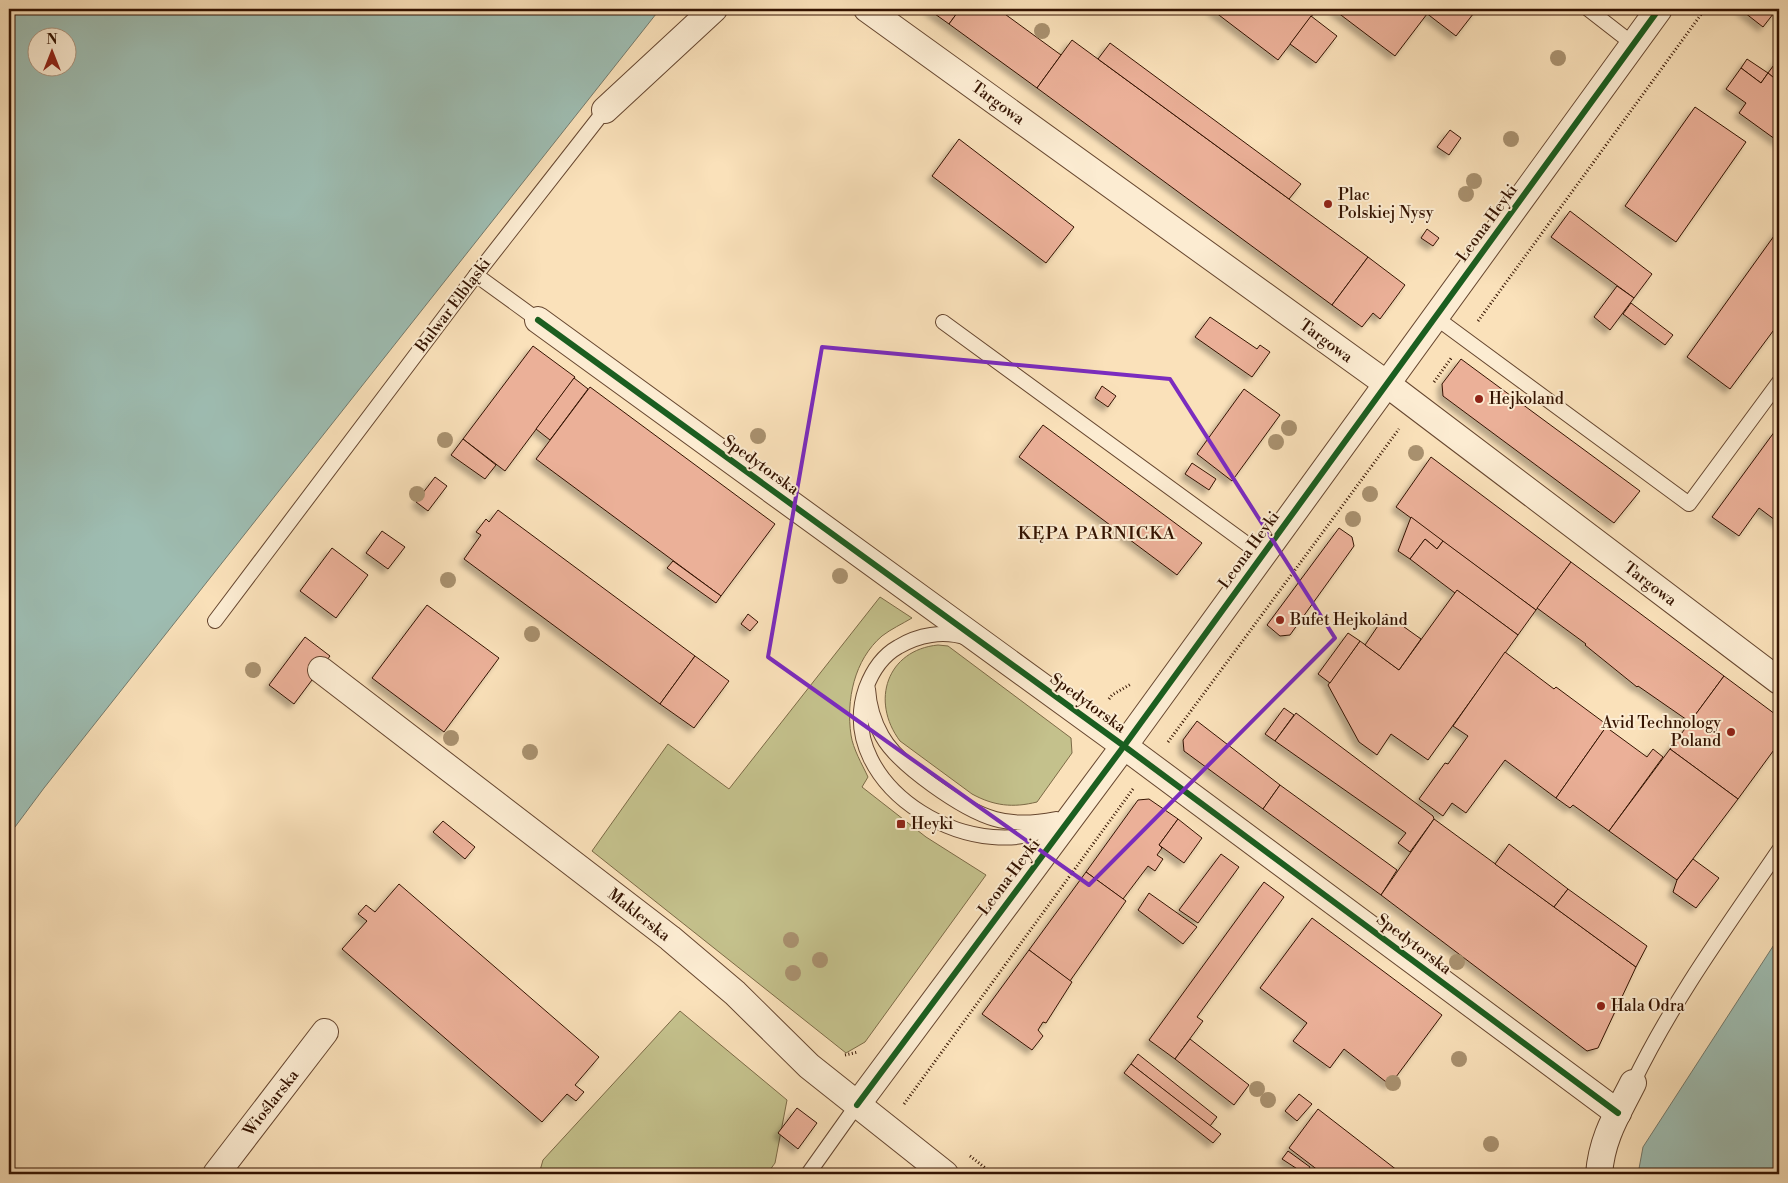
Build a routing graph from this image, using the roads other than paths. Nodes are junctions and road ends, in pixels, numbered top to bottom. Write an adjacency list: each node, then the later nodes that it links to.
1 (714, 9): 6 (street, Bulwar Elbląski)
2 (867, 9): 12 (street, Targowa)
3 (1588, 9): 5 (lane)
4 (1659, 9): 5 (street, Leona Heyki)
5 (1633, 44): 8 (street, Leona Heyki)
6 (605, 110): 7 (lane, Bulwar Elbląski)
7 (476, 275): 9 (lane, Spedytorska); 14 (lane, Bulwar Elbląski)
8 (1435, 317): 11 (lane); 12 (street, Leona Heyki)
9 (538, 320): 15 (street, Spedytorska)
10 (943, 322): 13 (lane)
11 (1779, 382)
12 (1387, 384): 13 (street, Leona Heyki); 17 (street, Targowa)
13 (1262, 555): 19 (street, Leona Heyki)
14 (215, 622)
15 (990, 649): 18 (lane); 19 (street, Spedytorska)
16 (321, 670): 24 (street, Maklerska)
17 (1779, 681)
18 (868, 683): 20 (lane); 20 (lane)
19 (1124, 746): 20 (street, Leona Heyki); 25 (street, Spedytorska)
20 (1073, 814): 24 (street, Leona Heyki)
21 (1779, 850): 23 (lane)
22 (325, 1032): 26 (street, Wioślarska)
23 (1633, 1082): 25 (street)
24 (856, 1105): 27 (lane); 28 (street, Maklerska)
25 (1618, 1113): 29 (street)
26 (216, 1174)
27 (808, 1174)
28 (945, 1174)
29 (1599, 1174)

